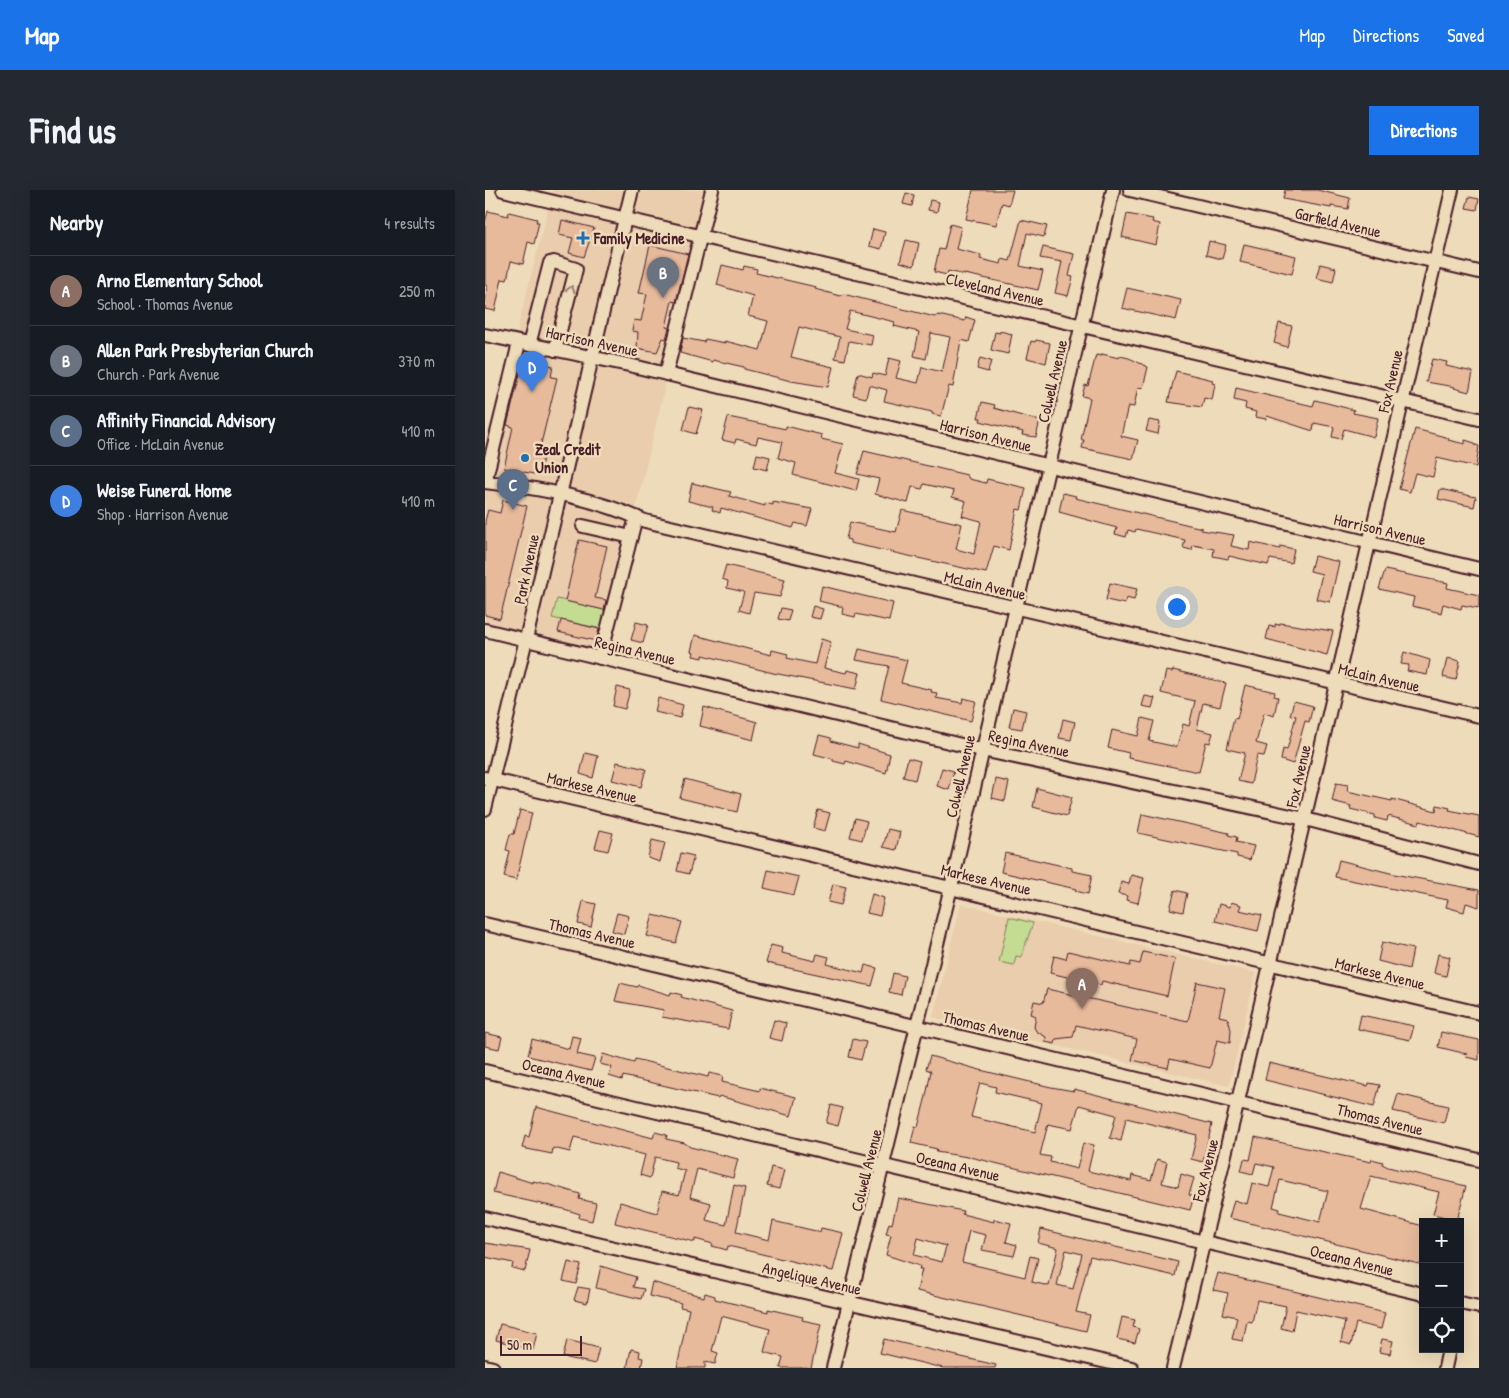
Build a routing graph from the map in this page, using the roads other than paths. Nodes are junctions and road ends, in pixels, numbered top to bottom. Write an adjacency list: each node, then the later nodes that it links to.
1 (503, 190): 7 (street, Cleveland Avenue)
2 (632, 190): 8 (street, Park Avenue)
3 (712, 190): 9 (street)
4 (1113, 190): 12 (street, Colwell Avenue)
5 (1130, 190): 10 (street, Garfield Avenue)
6 (1452, 190): 10 (street, Fox Avenue)
7 (551, 196): 8 (street, Cleveland Avenue)
8 (625, 219): 9 (street, Cleveland Avenue); 16 (street, Park Avenue)
9 (701, 237): 12 (street, Cleveland Avenue); 17 (street)
10 (1435, 262): 11 (street, Garfield Avenue); 18 (street, Fox Avenue)
11 (1479, 272)
12 (1081, 326): 18 (street, Cleveland Avenue); 20 (street, Colwell Avenue)
13 (485, 334): 14 (street, Harrison Avenue)
14 (524, 344): 15 (street, Harrison Avenue); 15 (street, one-way to 14); 21 (street)
15 (555, 350): 16 (street, Harrison Avenue)
16 (592, 357): 17 (street, Harrison Avenue); 22 (street, Park Avenue)
17 (666, 374): 20 (street, Harrison Avenue)
18 (1402, 402): 19 (street, Cleveland Avenue); 26 (street, Fox Avenue)
19 (1479, 419)
20 (1049, 468): 26 (street, Harrison Avenue); 28 (street, Colwell Avenue)
21 (485, 482): 22 (street, McLain Avenue)
22 (559, 494): 23 (street, McLain Avenue); 30 (street, Park Avenue)
23 (636, 517): 25 (street); 28 (street, McLain Avenue)
24 (583, 526): 25 (street)
25 (631, 537): 31 (street)
26 (1369, 543): 27 (street, Harrison Avenue); 32 (street, Fox Avenue)
27 (1479, 569)
28 (1016, 609): 32 (street, McLain Avenue); 34 (street, Colwell Avenue)
29 (485, 630): 30 (street, Regina Avenue)
30 (527, 642): 31 (street, Regina Avenue); 35 (street, Park Avenue)
31 (599, 658): 34 (street, Regina Avenue)
32 (1337, 684): 33 (street, McLain Avenue); 37 (street, Fox Avenue)
33 (1479, 716)
34 (982, 750): 37 (street, Regina Avenue); 39 (street, Colwell Avenue)
35 (489, 779): 36 (street, Park Avenue); 39 (street, Markese Avenue)
36 (485, 809)
37 (1305, 819): 38 (street, Regina Avenue); 41 (street, Fox Avenue)
38 (1479, 864)
39 (951, 887): 41 (street, Markese Avenue); 43 (street, Colwell Avenue)
40 (485, 924): 43 (street, Thomas Avenue)
41 (1271, 963): 42 (street, Markese Avenue); 45 (street, Fox Avenue)
42 (1479, 1013)
43 (917, 1027): 45 (street, Thomas Avenue); 47 (street, Colwell Avenue)
44 (485, 1071): 47 (street, Oceana Avenue)
45 (1238, 1102): 46 (street, Thomas Avenue); 49 (street, Fox Avenue)
46 (1479, 1160)
47 (884, 1166): 49 (street, Oceana Avenue); 51 (street, Colwell Avenue)
48 (485, 1218): 51 (street, Angelique Avenue)
49 (1204, 1241): 50 (street, Oceana Avenue); 59 (street, Fox Avenue)
50 (1419, 1293)
51 (849, 1304): 57 (street, Colwell Avenue); 58 (street, Angelique Avenue)
52 (1464, 1305): 53 (street)
53 (1479, 1307)
54 (1448, 1353): 60 (street)
55 (485, 1366): 56 (street)
56 (493, 1368)
57 (833, 1368)
58 (1132, 1368)
59 (1173, 1368)
60 (1445, 1368)

